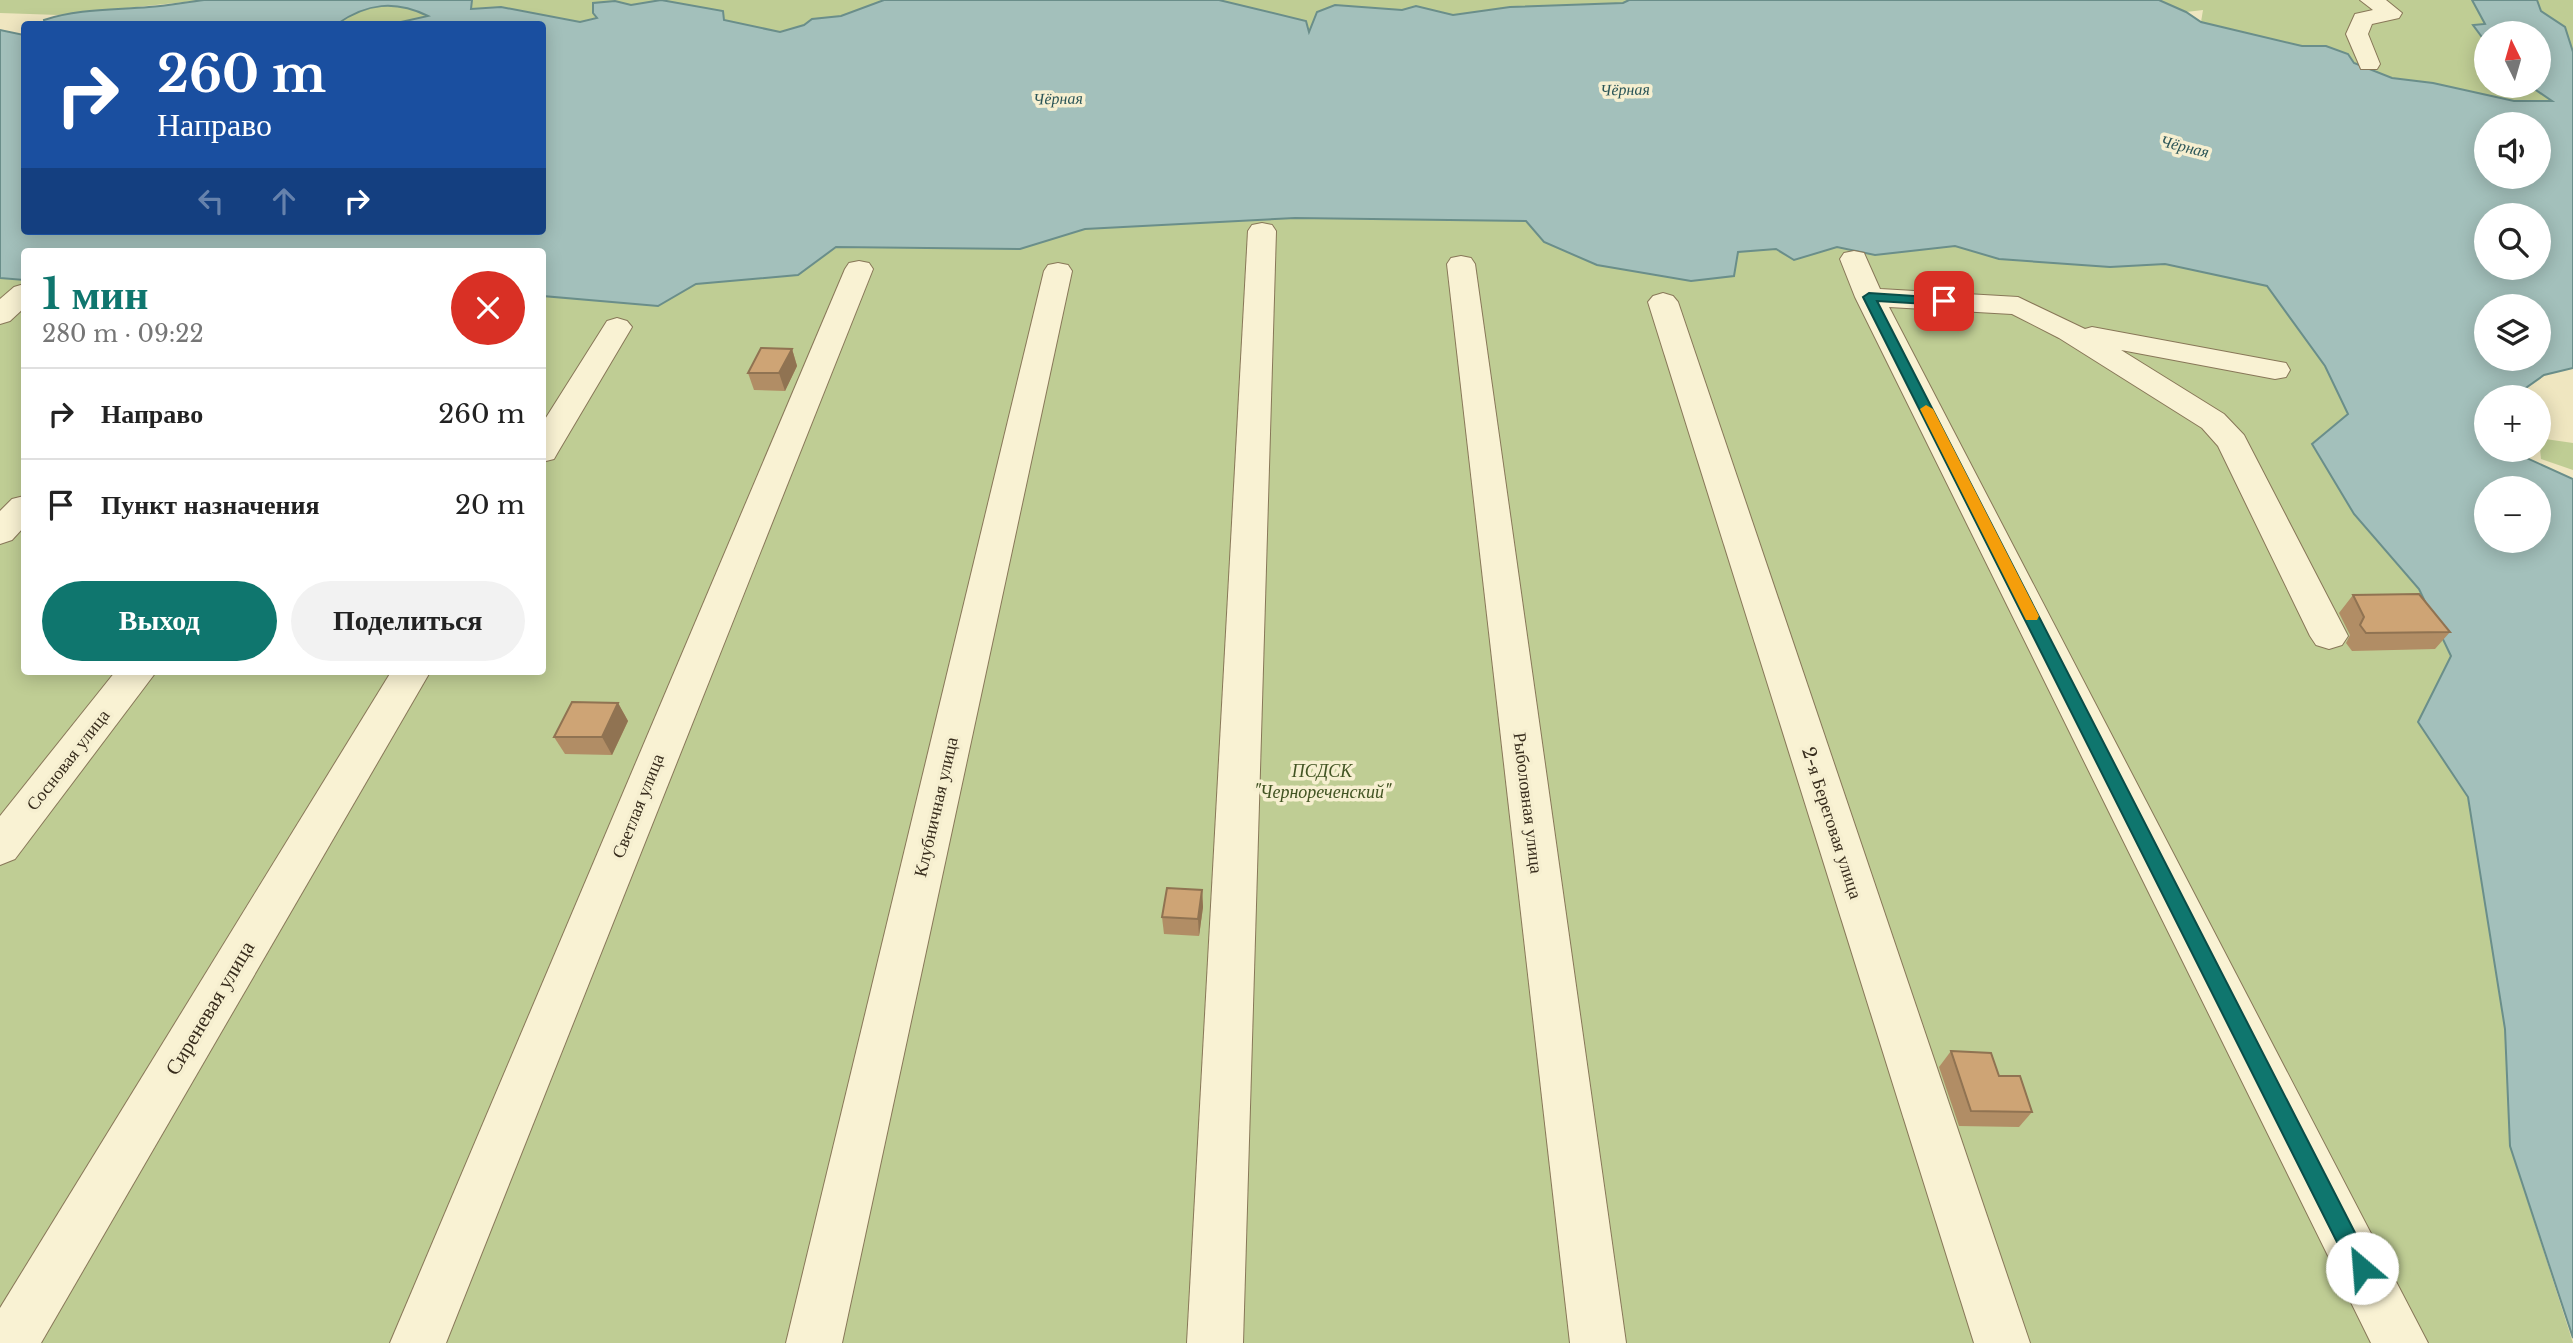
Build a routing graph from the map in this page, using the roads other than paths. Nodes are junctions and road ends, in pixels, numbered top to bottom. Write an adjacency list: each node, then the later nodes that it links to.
1 (2371, 0): 2 (street)
2 (2369, 64)
3 (1262, 232): 25 (street)
4 (1854, 259): 9 (street)
5 (1461, 264): 26 (street, Рыболовная улица)
6 (859, 269): 23 (street, Светлая улица)
7 (1058, 271): 24 (street, Клубничная улица)
8 (21, 296): 11 (street)
9 (1869, 297): 13 (street); 28 (street)
10 (1662, 302): 27 (street, 2-я Береговая улица)
11 (0, 315)
12 (617, 327): 15 (street)
13 (2070, 332): 14 (street); 18 (street)
14 (2275, 370)
15 (546, 445)
16 (21, 510): 17 (street)
17 (0, 532)
18 (2329, 636)
19 (135, 675): 21 (street, Сосновая улица)
20 (409, 675): 22 (street, Сиреневая улица)
21 (0, 847)
22 (10, 1343)
23 (418, 1343)
24 (814, 1343)
25 (1215, 1343)
26 (1598, 1343)
27 (2002, 1343)
28 (2400, 1343)

